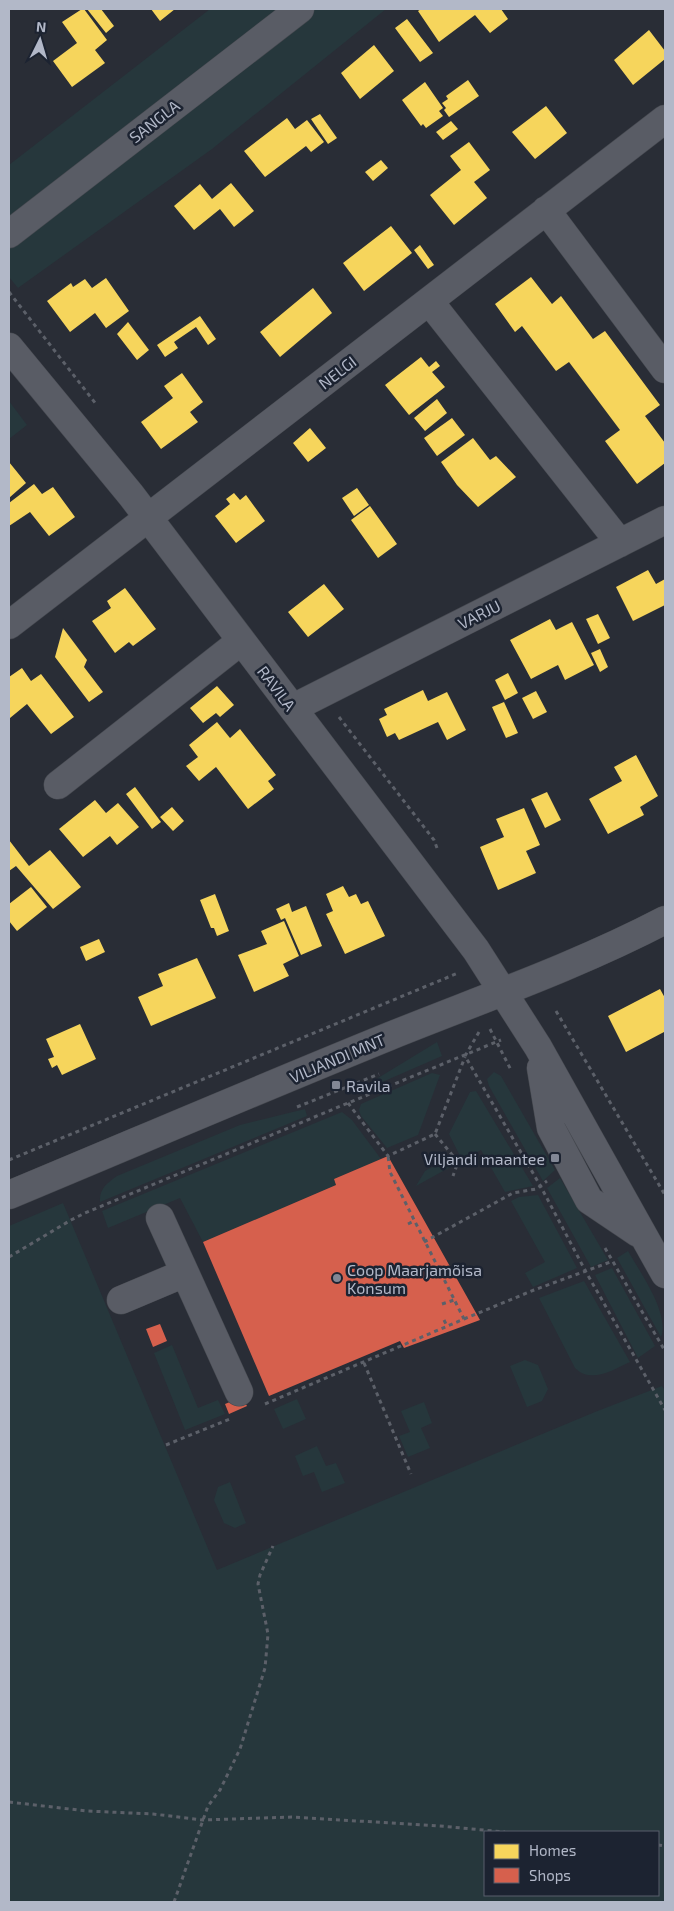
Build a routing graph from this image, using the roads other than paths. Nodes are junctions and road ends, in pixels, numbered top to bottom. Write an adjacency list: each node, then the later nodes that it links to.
1 (300, 9): 4 (street, SANGLA)
2 (665, 119): 3 (street, NELGI)
3 (546, 210): 5 (street, NELGI); 7 (street)
4 (9, 234)
5 (429, 301): 8 (street, NELGI); 10 (street)
6 (9, 347): 8 (street, RAVILA)
7 (665, 369)
8 (148, 518): 11 (street, NELGI); 12 (street, RAVILA)
9 (665, 520): 10 (street, VARJU)
10 (620, 543): 13 (street, VARJU)
11 (9, 625)
12 (242, 641): 13 (street, RAVILA); 14 (street)
13 (292, 708): 16 (street, RAVILA)
14 (58, 785)
15 (665, 920): 16 (street, VILJANDI MNT)
16 (503, 993): 17 (street, VILJANDI MNT); 20 (street, RAVILA)
17 (9, 1195)
18 (160, 1218): 19 (street)
19 (185, 1273): 21 (street); 22 (street)
20 (665, 1274)
21 (121, 1300)
22 (248, 1400)

